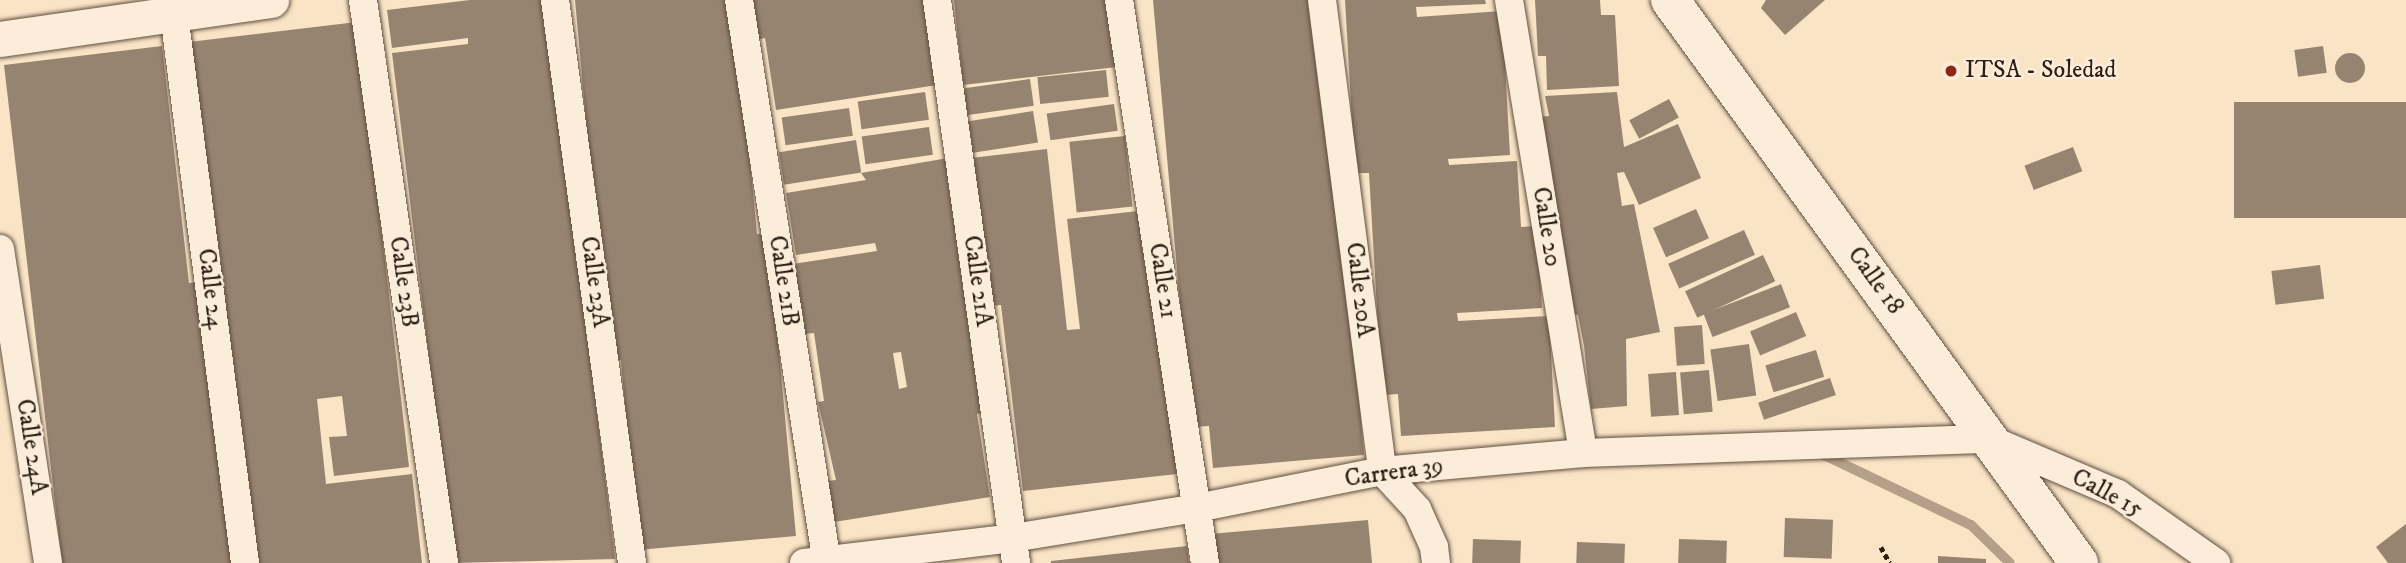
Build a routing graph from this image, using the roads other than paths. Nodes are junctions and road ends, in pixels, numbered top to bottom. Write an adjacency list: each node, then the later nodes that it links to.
1 (271, 0): 10 (street)
2 (363, 0): 21 (street, Calle 23B)
3 (555, 0): 22 (street, Calle 23A)
4 (739, 0): 18 (street, Calle 21B)
5 (937, 0): 17 (street, Calle 21A)
6 (1119, 0): 16 (street, Calle 21)
7 (1322, 0): 15 (street, Calle 20A)
8 (1509, 0): 14 (street, Calle 20)
9 (1670, 0): 13 (main road, Calle 18)
10 (174, 14): 11 (street); 20 (street, Calle 24)
11 (0, 39)
12 (0, 249): 19 (street, Calle 24A)
13 (1989, 439): 14 (street, Carrera 39); 25 (main road, Calle 18); 26 (street, Calle 15)
14 (1583, 453): 15 (street, Carrera 39)
15 (1382, 471): 16 (street, Carrera 39); 24 (street)
16 (1197, 508): 17 (street, Carrera 39); 23 (street, Calle 21)
17 (1015, 550): 18 (street, Carrera 39)
18 (820, 562)
19 (48, 563)
20 (245, 563)
21 (444, 563)
22 (632, 563)
23 (1205, 563)
24 (1436, 563)
25 (2079, 563)
26 (2216, 563)

